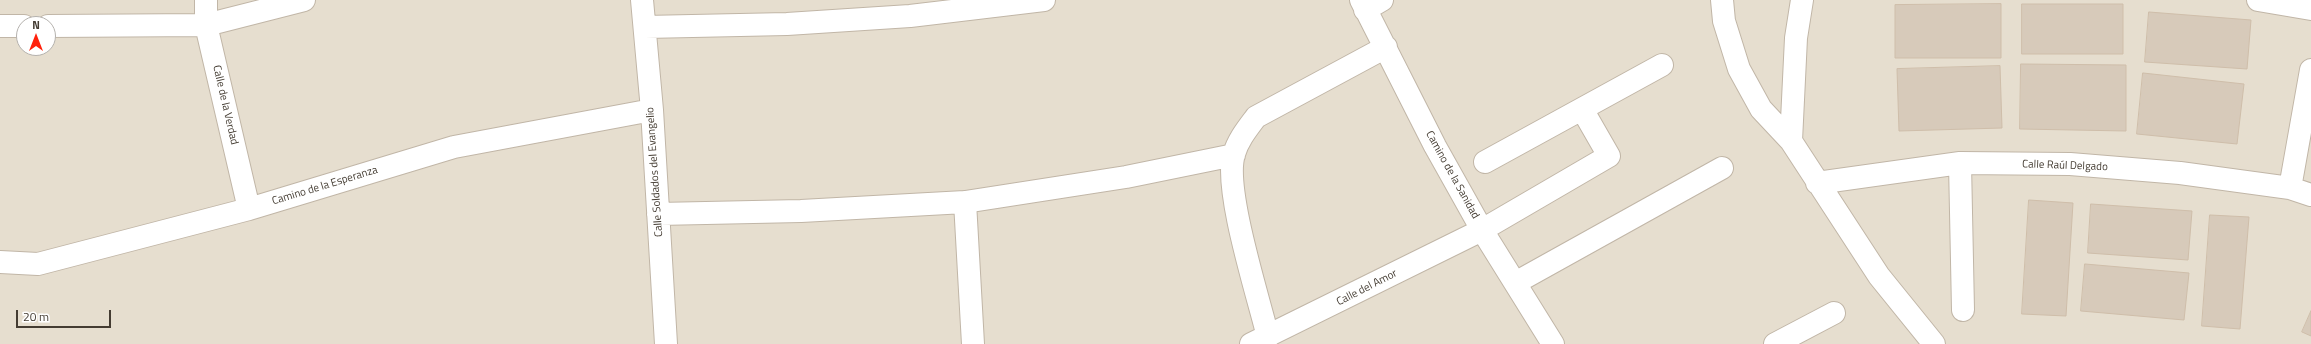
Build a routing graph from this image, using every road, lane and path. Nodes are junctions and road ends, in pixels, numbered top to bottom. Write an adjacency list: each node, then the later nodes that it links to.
1 (206, 0): 10 (street, Calle de la Verdad)
2 (304, 0): 10 (street)
3 (642, 0): 14 (street, Calle Soldados del Evangelio)
4 (1044, 0): 14 (street)
5 (1722, 0): 20 (street)
6 (1802, 0): 20 (street)
7 (2258, 0): 9 (street)
8 (1369, 3): 15 (street, Camino de la Sanidad)
9 (2311, 9)
10 (206, 25): 13 (street); 29 (street, Calle de la Verdad)
11 (0, 26): 12 (street)
12 (16, 26)
13 (56, 26)
14 (646, 27): 19 (street, Calle Soldados del Evangelio)
15 (1386, 47): 21 (street); 31 (street, Camino de la Sanidad)
16 (1662, 65): 18 (street)
17 (2311, 70): 26 (street)
18 (1582, 109): 22 (street); 31 (street, Calle del Amor)
19 (652, 110): 29 (street, Camino de la Esperanza); 30 (street, Calle Soldados del Evangelio)
20 (1791, 141): 25 (street)
21 (1234, 155): 28 (street); 36 (street)
22 (1485, 162)
23 (1960, 163): 25 (street, Calle Raúl Delgado); 26 (street, Calle Raúl Delgado); 34 (street)
24 (1722, 168): 33 (street)
25 (1817, 183): 41 (street)
26 (2290, 188): 27 (street, Calle Raúl Delgado)
27 (2311, 195)
28 (965, 202): 30 (street); 38 (street)
29 (249, 209): 32 (street, Camino de la Esperanza)
30 (658, 214): 37 (street, Calle Soldados del Evangelio)
31 (1482, 230): 33 (street, Camino de la Sanidad); 36 (street, Calle del Amor)
32 (0, 262)
33 (1515, 283): 39 (street, Camino de la Sanidad)
34 (1963, 310)
35 (1834, 313): 40 (street)
36 (1260, 340)
37 (666, 344)
38 (973, 344)
39 (1553, 344)
40 (1775, 344)
41 (1934, 344)

